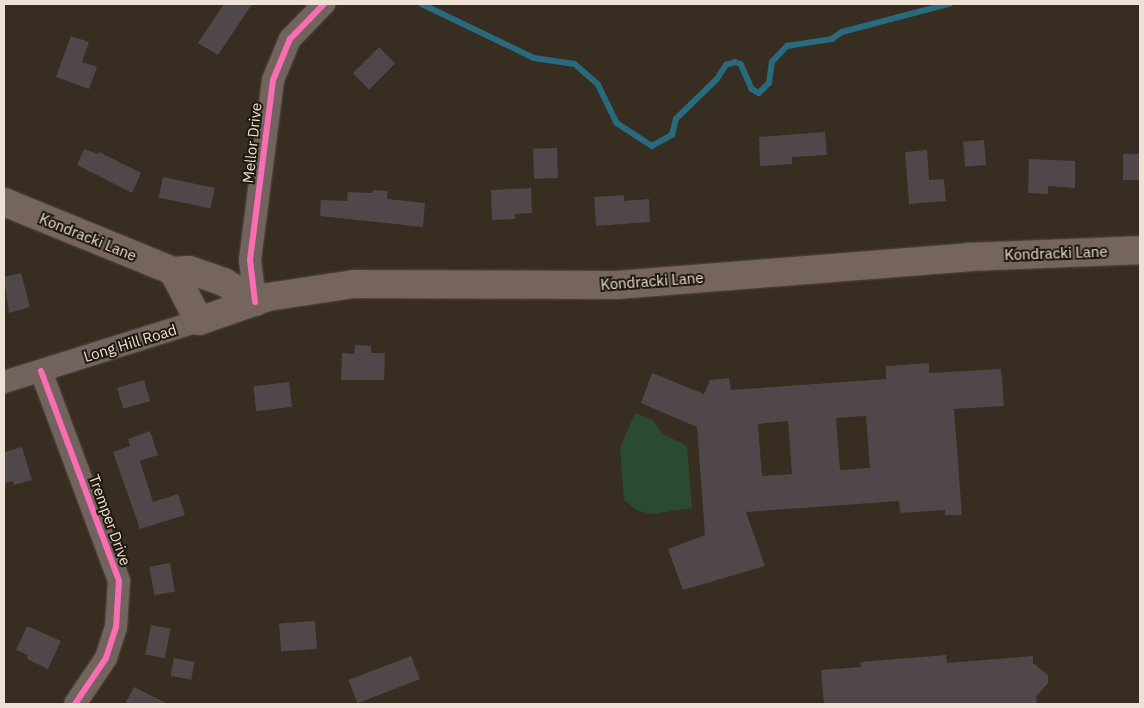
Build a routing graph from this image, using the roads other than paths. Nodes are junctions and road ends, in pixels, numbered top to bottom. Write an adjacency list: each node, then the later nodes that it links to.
1 (324, 4): 5 (street, Mellor Drive)
2 (4, 202): 4 (main road, Kondracki Lane)
3 (1140, 250): 5 (main road, Kondracki Lane)
4 (173, 271): 5 (main road, Kondracki Lane); 6 (main road)
5 (255, 302): 6 (main road, Long Hill Road)
6 (199, 321): 7 (street, Long Hill Road)
7 (41, 370): 8 (street, Long Hill Road); 9 (street, Tremper Drive)
8 (4, 382)
9 (76, 704)

